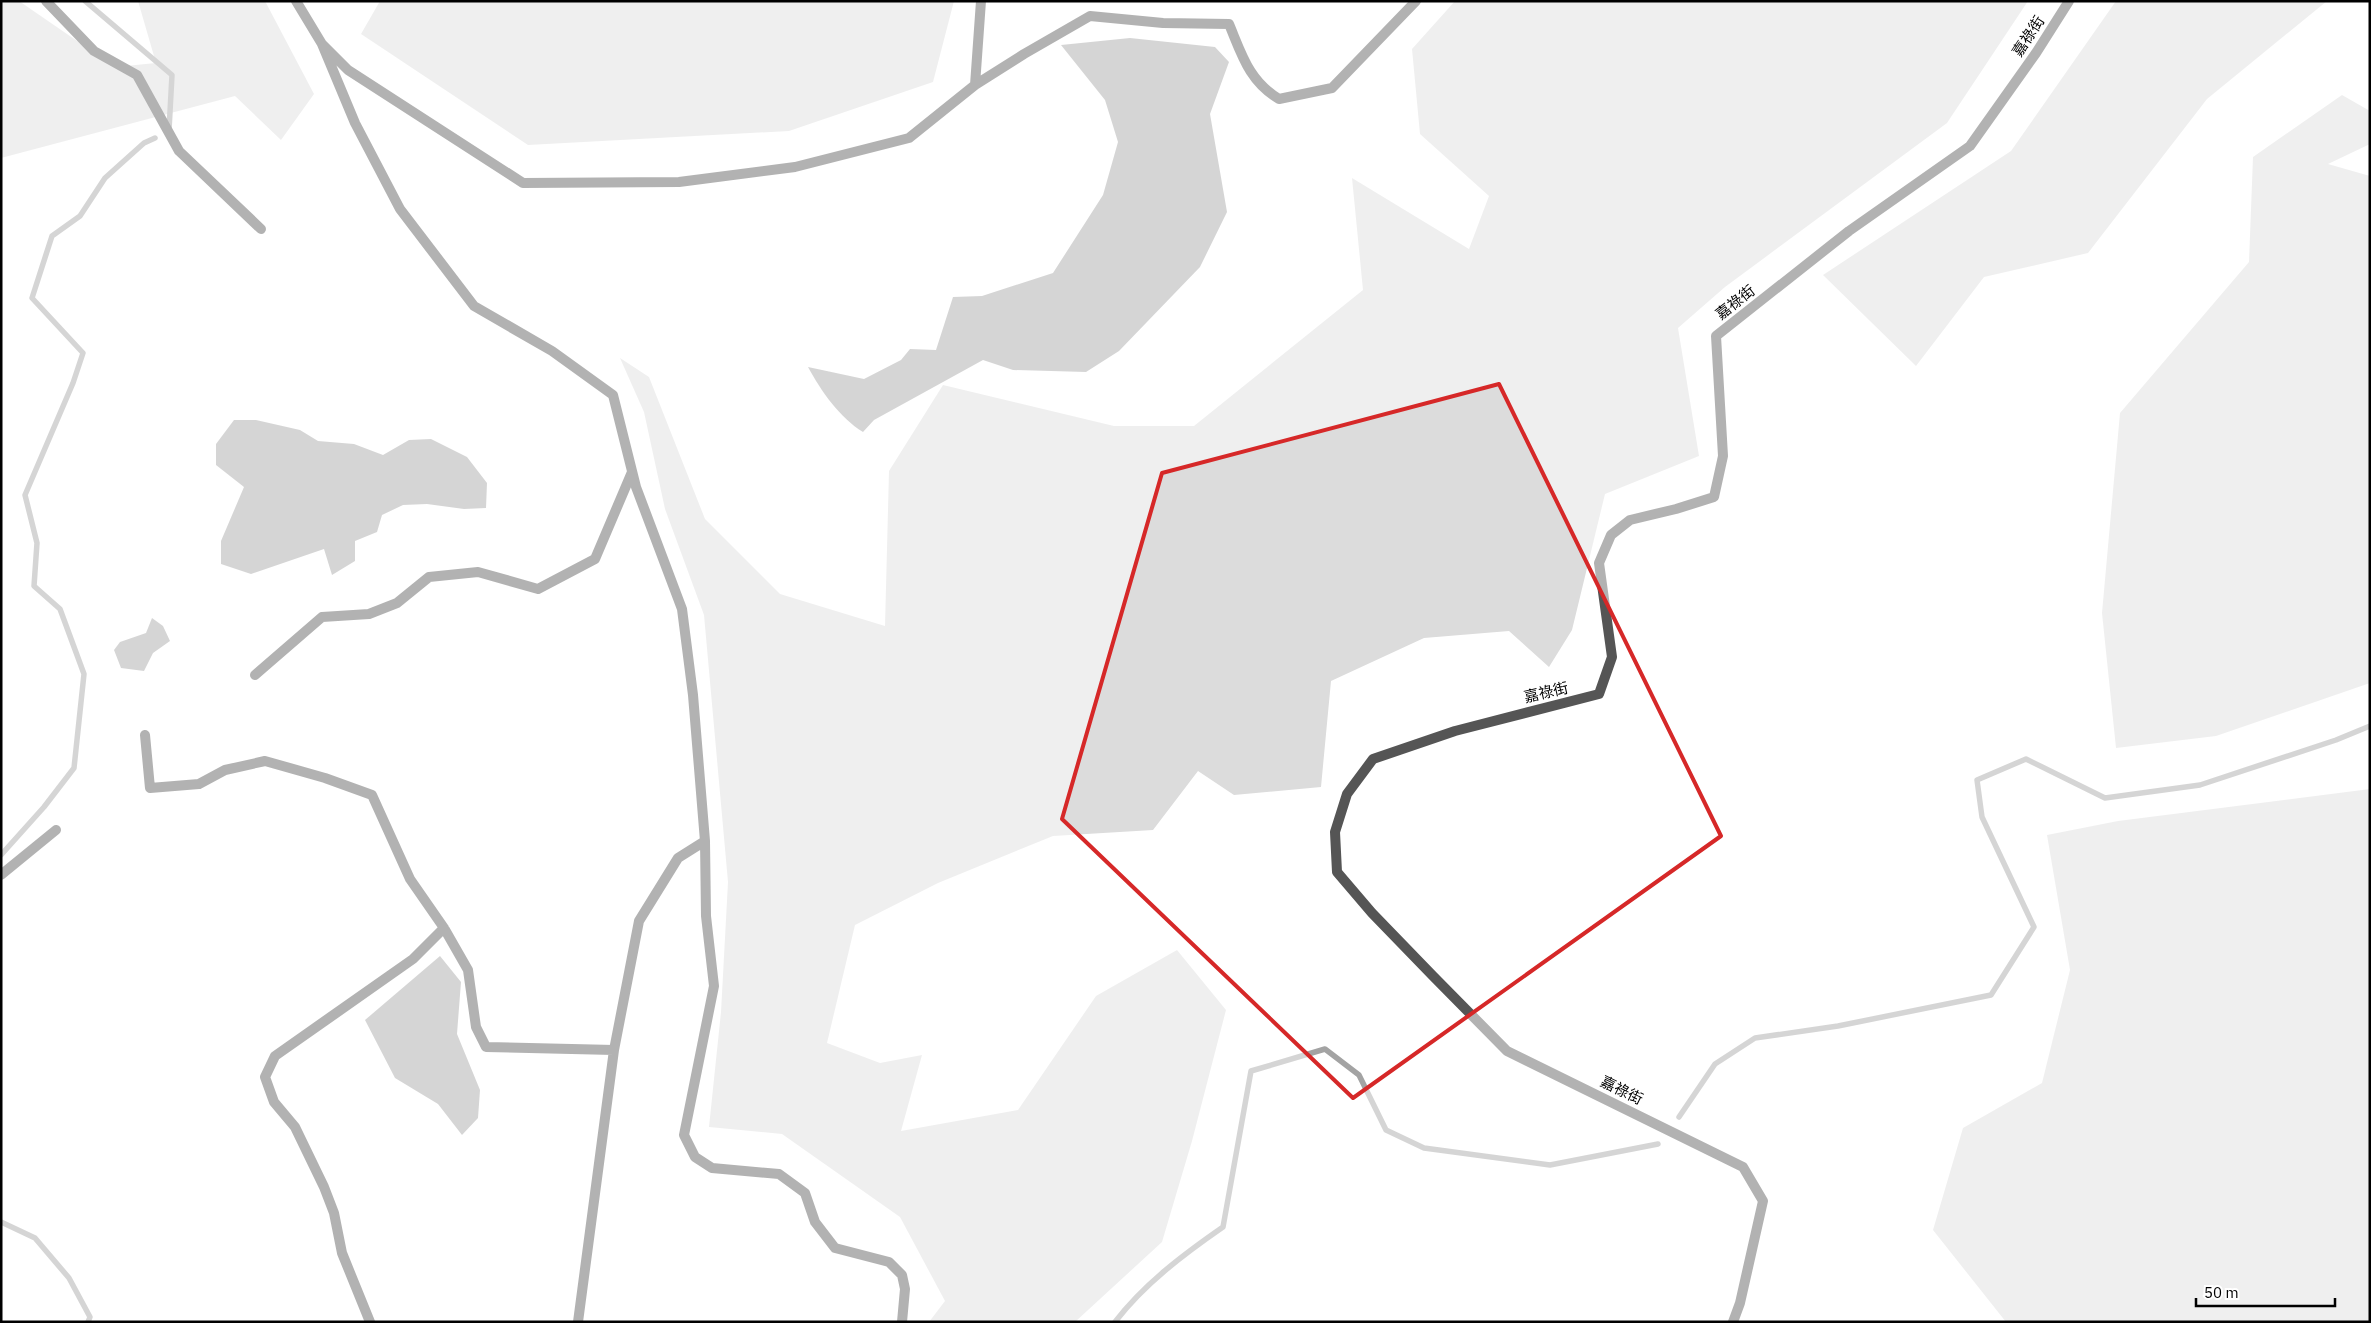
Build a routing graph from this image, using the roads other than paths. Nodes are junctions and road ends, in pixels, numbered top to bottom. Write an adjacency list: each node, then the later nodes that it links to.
1 (46, 1): 8 (street)
2 (296, 1): 6 (street)
3 (982, 1): 7 (street)
4 (1416, 1): 7 (street)
5 (2069, 1): 20 (street, 嘉祿街)
6 (322, 44): 7 (street); 9 (street)
7 (975, 86)
8 (260, 229)
9 (632, 472): 10 (street); 13 (street)
10 (255, 675)
11 (145, 735): 15 (street)
12 (56, 830): 14 (street)
13 (705, 841): 16 (street); 19 (street)
14 (1, 875)
15 (444, 928): 16 (street); 17 (street)
16 (614, 1050): 18 (street)
17 (370, 1322)
18 (578, 1322)
19 (902, 1322)
20 (1733, 1322)

